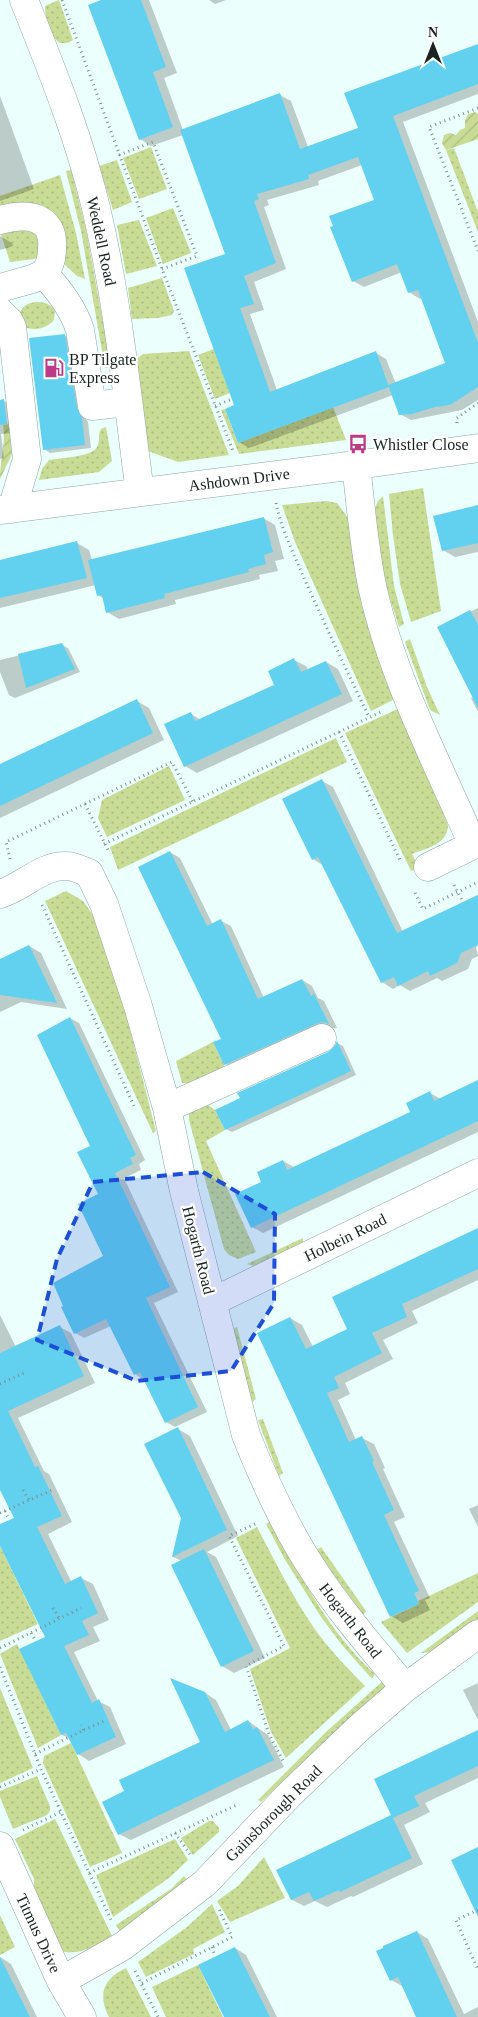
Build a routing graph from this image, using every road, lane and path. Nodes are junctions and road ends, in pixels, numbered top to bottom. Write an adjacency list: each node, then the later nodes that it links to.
1 (24, 0): 12 (street, Weddell Road)
2 (62, 0): 4 (path)
3 (478, 108): 6 (path)
4 (119, 155): 7 (path); 7 (path)
5 (0, 220): 8 (street)
6 (478, 251)
7 (162, 269): 13 (path)
8 (44, 274): 9 (street); 12 (street)
9 (0, 288)
10 (0, 312): 19 (street)
11 (232, 399): 13 (path)
12 (127, 402): 18 (street, Weddell Road)
13 (215, 406): 17 (path)
14 (478, 448): 15 (street, Ashdown Drive)
15 (356, 465): 16 (street, Ashdown Drive); 20 (street)
16 (270, 475): 17 (street, Ashdown Drive); 21 (path)
17 (240, 479): 18 (street, Ashdown Drive)
18 (140, 492): 19 (street, Ashdown Drive)
19 (6, 509)
20 (408, 698): 21 (path); 24 (street)
21 (369, 717): 22 (path)
22 (339, 732): 23 (path); 27 (path)
23 (192, 802): 25 (path); 26 (path)
24 (476, 847): 27 (street)
25 (5, 864)
26 (69, 866): 29 (street); 33 (street, Hogarth Road)
27 (414, 873): 28 (path)
28 (478, 882)
29 (0, 894)
30 (40, 900): 32 (path)
31 (322, 1038): 33 (street)
32 (134, 1107)
33 (168, 1108): 35 (street, Hogarth Road)
34 (478, 1173): 35 (street, Holbein Road)
35 (212, 1302): 43 (street, Hogarth Road)
36 (26, 1372): 38 (path)
37 (0, 1377): 38 (path)
38 (1, 1383)
39 (23, 1490): 41 (path)
40 (52, 1490): 41 (path)
41 (30, 1500): 42 (path)
42 (5, 1511): 44 (path); 45 (path)
43 (280, 1512): 54 (street, Hogarth Road); 59 (path)
44 (0, 1513)
45 (10, 1520)
46 (53, 1608): 48 (path)
47 (81, 1608): 48 (path)
48 (60, 1619): 49 (path)
49 (31, 1632): 51 (path); 52 (path)
50 (478, 1634): 54 (street, Gainsborough Road)
51 (36, 1641)
52 (0, 1648)
53 (0, 1667): 58 (path)
54 (405, 1688): 70 (street, Gainsborough Road)
55 (104, 1721): 57 (path)
56 (81, 1726): 57 (path)
57 (84, 1730): 58 (path)
58 (35, 1754): 60 (path)
59 (286, 1768)
60 (41, 1769): 61 (path); 63 (path)
61 (0, 1786)
62 (246, 1801): 64 (path)
63 (61, 1812): 65 (path); 67 (path)
64 (175, 1833): 66 (path); 67 (path)
65 (9, 1840): 74 (street, Titmus Drive)
66 (194, 1861)
67 (89, 1873): 70 (path)
68 (218, 1907): 71 (path)
69 (478, 1910): 73 (path)
70 (123, 1946): 74 (street, Gainsborough Road); 75 (path)
71 (212, 1947): 72 (path); 75 (path)
72 (215, 1956)
73 (478, 1970)
74 (61, 1981): 76 (street, Titmus Drive)
75 (142, 1984): 77 (path)
76 (82, 2017)
77 (158, 2017)

